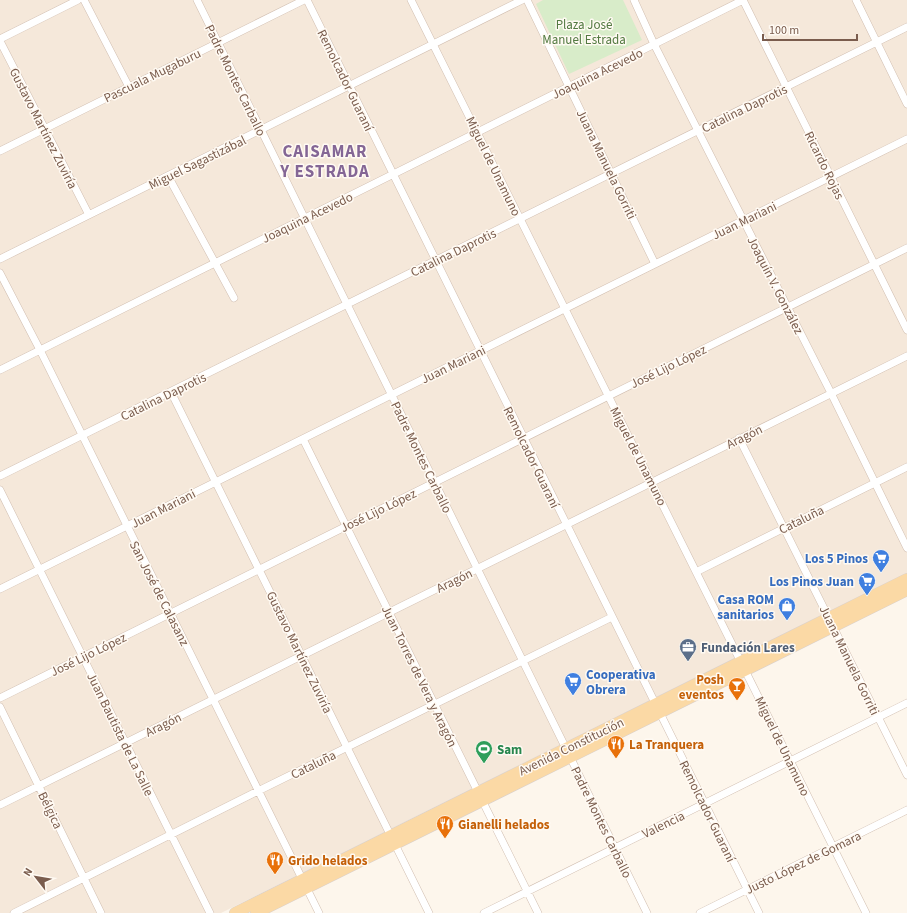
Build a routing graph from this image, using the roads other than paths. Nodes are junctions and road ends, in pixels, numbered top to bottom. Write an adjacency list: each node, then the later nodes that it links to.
1 (78, 0): 12 (street)
2 (84, 0): 19 (street)
3 (196, 0): 14 (street, Padre Montes Carballo)
4 (305, 0): 14 (street, Pascuala Mugaburu); 17 (street, Remolcador Guaraní)
5 (411, 0): 15 (street, Miguel de Unamuno)
6 (522, 0): 15 (street, Miguel Sagastizábal)
7 (527, 0): 18 (street, Juana Manuela Gorriti)
8 (634, 0): 16 (street, Joaquín V. González)
9 (743, 0): 16 (street, Joaquina Acevedo); 20 (street, Ricardo Rojas)
10 (856, 0): 13 (street)
11 (907, 27): 13 (street, Catalina Daprotis)
12 (0, 40): 22 (street, Gustavo Martínez Zuviría)
13 (876, 42): 20 (street, Catalina Daprotis); 21 (street)
14 (218, 43): 19 (street, Pascuala Mugaburu); 23 (street, Padre Montes Carballo)
15 (433, 44): 17 (street, Miguel Sagastizábal); 25 (street, Miguel de Unamuno)
16 (654, 44): 18 (street, Joaquina Acevedo); 24 (street, Joaquín V. González)
17 (349, 86): 23 (street, Miguel Sagastizábal); 29 (street, Remolcador Guaraní)
18 (569, 86): 25 (street, Joaquina Acevedo); 28 (street, Juana Manuela Gorriti)
19 (129, 87): 22 (street, Pascuala Mugaburu)
20 (786, 87): 24 (street, Catalina Daprotis); 31 (street, Ricardo Rojas)
21 (907, 104)
22 (45, 128): 27 (street, Pascuala Mugaburu); 32 (street, Gustavo Martínez Zuviría)
23 (260, 130): 30 (street, Miguel Sagastizábal); 33 (street, Padre Montes Carballo)
24 (698, 130): 28 (street, Catalina Daprotis); 35 (street, Joaquín V. González)
25 (477, 132): 29 (street, Joaquina Acevedo); 34 (street, Miguel de Unamuno)
26 (907, 139): 31 (street, Juan Mariani)
27 (0, 150)
28 (612, 173): 34 (street, Catalina Daprotis); 40 (street, Juana Manuela Gorriti)
29 (393, 174): 33 (street, Joaquina Acevedo); 38 (street, Remolcador Guaraní)
30 (168, 176): 32 (street, Miguel Sagastizábal); 39 (street)
31 (831, 177): 35 (street, Juan Mariani); 41 (street, Ricardo Rojas)
32 (88, 215): 37 (street, Miguel Sagastizábal)
33 (304, 218): 39 (street, Joaquina Acevedo); 44 (street, Padre Montes Carballo)
34 (520, 219): 38 (street, Catalina Daprotis); 46 (street, Miguel de Unamuno)
35 (743, 220): 40 (street, Juan Mariani); 45 (street, Joaquín V. González)
36 (907, 248): 41 (street, José Lijo López)
37 (0, 259)
38 (435, 261): 44 (street, Catalina Daprotis); 49 (street, Remolcador Guaraní)
39 (215, 263): 43 (street); 48 (street, Joaquina Acevedo)
40 (655, 264): 46 (street, Juan Mariani)
41 (874, 264): 45 (street, José Lijo López); 47 (street, Ricardo Rojas)
42 (0, 273): 48 (street, San José de Calasanz)
43 (234, 298)
44 (347, 304): 52 (street, Catalina Daprotis); 54 (street, Padre Montes Carballo)
45 (787, 307): 53 (street, Joaquín V. González); 55 (street, José Lijo López)
46 (565, 309): 49 (street, Juan Mariani); 55 (street, Miguel de Unamuno)
47 (907, 330)
48 (40, 350): 51 (street, Joaquina Acevedo); 56 (street, San José de Calasanz)
49 (480, 351): 54 (street, Juan Mariani); 57 (street, Remolcador Guaraní)
50 (907, 356): 53 (street, Aragón)
51 (0, 370)
52 (171, 392): 56 (street, Catalina Daprotis); 62 (street, Gustavo Martínez Zuviría)
53 (831, 393): 58 (street, Aragón); 65 (street, Joaquín V. González)
54 (391, 395): 59 (street, Juan Mariani); 63 (street, Padre Montes Carballo)
55 (608, 396): 57 (street, José Lijo López); 64 (street, Miguel de Unamuno)
56 (82, 436): 61 (street, Catalina Daprotis); 68 (street, San José de Calasanz)
57 (523, 438): 63 (street, José Lijo López); 67 (street, Remolcador Guaraní)
58 (739, 438): 64 (street, Aragón); 70 (street, Juana Manuela Gorriti)
59 (302, 439): 62 (street, Juan Mariani); 69 (street, Juan Torres de Vera y Aragón)
60 (907, 467): 65 (street, Cataluña)
61 (0, 476)
62 (215, 482): 68 (street, Juan Mariani); 72 (street, Gustavo Martínez Zuviría)
63 (434, 482): 69 (street, José Lijo López); 73 (street, Padre Montes Carballo)
64 (651, 482): 67 (street, Aragón); 75 (street, Miguel de Unamuno)
65 (875, 483): 70 (street, Cataluña); 71 (street, Joaquín V. González)
66 (0, 490): 74 (street, Juan Bautista de La Salle)
67 (566, 525): 73 (street, Aragón); 81 (street, Remolcador Guaraní)
68 (127, 526): 74 (street, Juan Mariani); 80 (street, San José de Calasanz)
69 (346, 526): 72 (street, José Lijo López); 79 (street, Juan Torres de Vera y Aragón)
70 (783, 527): 75 (street, Cataluña); 82 (street, Juana Manuela Gorriti)
71 (907, 548)
72 (259, 569): 80 (street, José Lijo López); 83 (street, Gustavo Martínez Zuviría)
73 (477, 569): 79 (street, Aragón); 85 (street, Padre Montes Carballo)
74 (39, 570): 77 (street, Juan Mariani); 84 (street, Juan Bautista de La Salle)
75 (696, 572): 86 (street, Miguel de Unamuno)
76 (907, 579): 82 (main road, Avenida Constitución)
77 (0, 589)
78 (907, 590): 82 (main road, Avenida Constitución)
79 (389, 612): 83 (street, Aragón); 90 (street, Juan Torres de Vera y Aragón)
80 (170, 613): 84 (street, José Lijo López); 88 (street, San José de Calasanz)
81 (612, 617): 85 (street, Cataluña); 92 (street, Remolcador Guaraní)
82 (831, 622): 86 (main road, Avenida Constitución); 93 (street, Juana Manuela Gorriti)
83 (302, 656): 88 (street, Aragón); 95 (street, Gustavo Martínez Zuviría)
84 (83, 657): 87 (street, José Lijo López); 94 (street, Juan Bautista de La Salle)
85 (523, 661): 90 (street, Cataluña); 96 (street, Padre Montes Carballo)
86 (743, 666): 92 (main road, Avenida Constitución); 97 (street, Miguel de Unamuno)
87 (0, 698)
88 (213, 699): 94 (street, Aragón); 100 (street, San José de Calasanz)
89 (907, 703): 93 (street, Valencia)
90 (435, 704): 95 (street, Cataluña); 101 (street, Juan Torres de Vera y Aragón)
91 (0, 707): 99 (street, Bélgica)
92 (657, 709): 96 (main road, Avenida Constitución); 102 (street, Remolcador Guaraní)
93 (878, 717): 97 (street, Valencia); 98 (street, Juana Manuela Gorriti)
94 (126, 743): 99 (street, Aragón); 105 (street, Juan Bautista de La Salle)
95 (347, 748): 100 (street, Cataluña); 106 (street, Gustavo Martínez Zuviría)
96 (568, 753): 101 (main road, Avenida Constitución); 108 (street, Padre Montes Carballo)
97 (790, 761): 102 (street, Valencia); 107 (street, Miguel de Unamuno)
98 (907, 775)
99 (39, 786): 103 (street, Aragón); 109 (street, Bélgica)
100 (258, 791): 105 (street, Cataluña); 110 (street, San José de Calasanz)
101 (480, 796): 106 (main road, Avenida Constitución); 112 (street, Juan Torres de Vera y Aragón)
102 (704, 804): 108 (street, Valencia); 111 (street, Remolcador Guaraní)
103 (0, 805)
104 (907, 810): 107 (street, Justo López de Gomara)
105 (171, 835): 109 (street, Cataluña); 115 (street, Juan Bautista de La Salle)
106 (393, 840): 110 (main road, Avenida Constitución); 119 (street, Gustavo Martínez Zuviría)
107 (833, 847): 111 (street, Justo López de Gomara); 125 (street, Miguel de Unamuno)
108 (615, 848): 112 (street, Valencia); 122 (street, Padre Montes Carballo)
109 (84, 878): 113 (street, Cataluña); 114 (street, Bélgica)
110 (305, 884): 116 (main road, Avenida Constitución); 117 (main road, Avenida Constitución); 118 (street, San José de Calasanz)
111 (747, 890): 123 (street, Justo López de Gomara); 124 (street, Remolcador Guaraní)
112 (528, 892): 120 (street, Valencia); 121 (street, Juan Torres de Vera y Aragón)
113 (14, 913)
114 (101, 913)
115 (210, 913)
116 (235, 913)
117 (256, 913)
118 (319, 913)
119 (429, 913)
120 (484, 913)
121 (538, 913)
122 (647, 913)
123 (700, 913)
124 (758, 913)
125 (866, 913)

